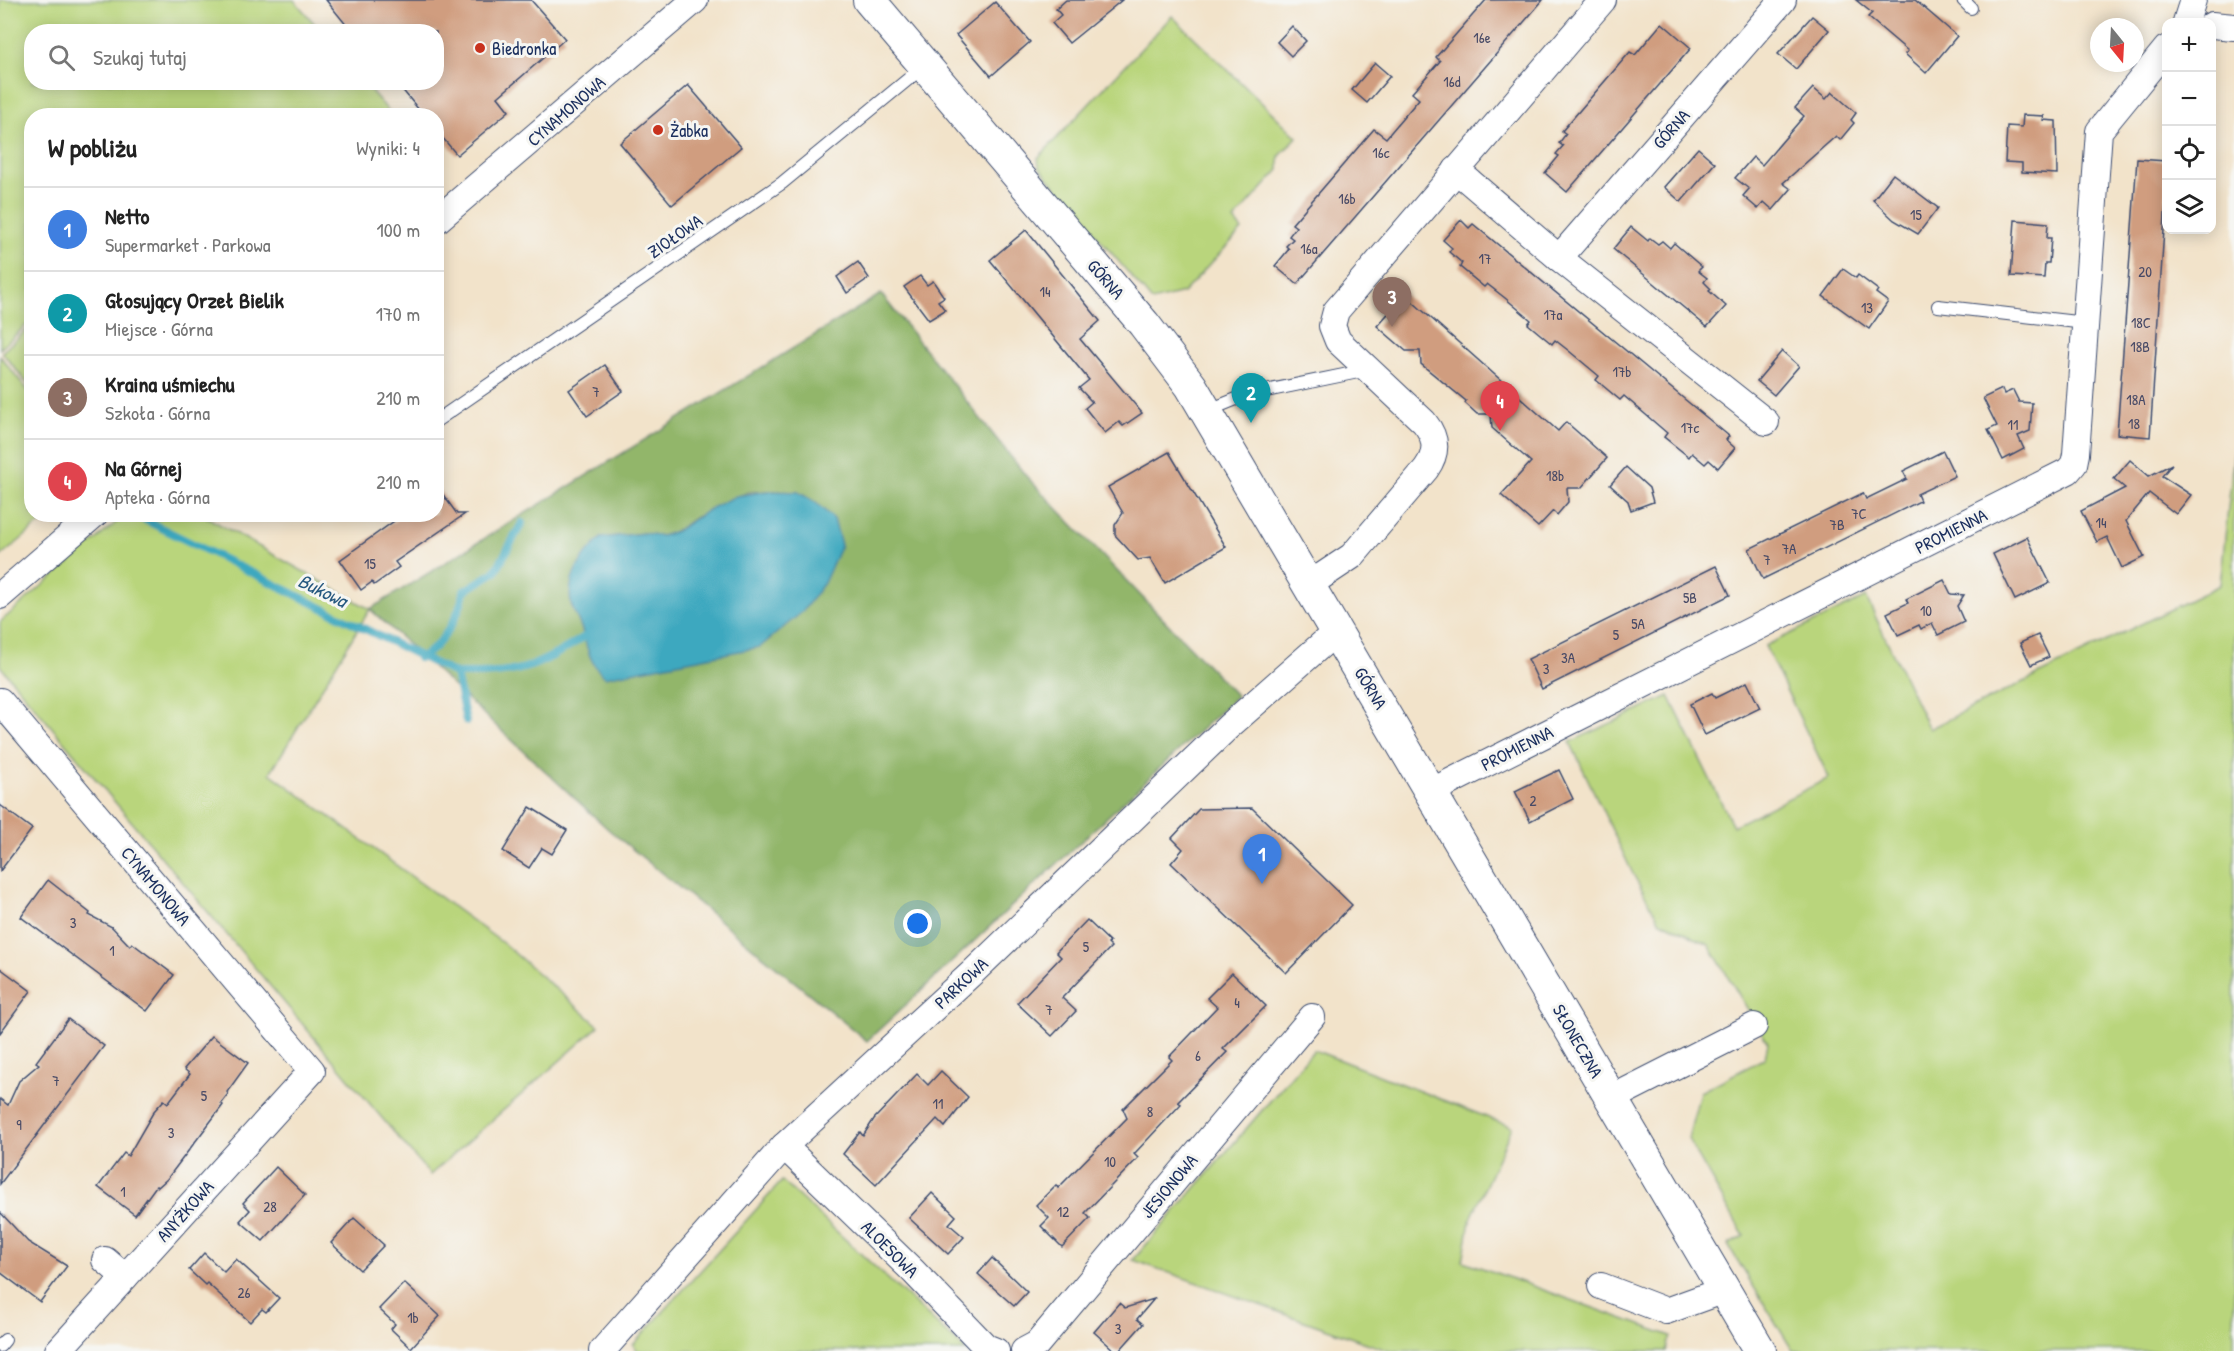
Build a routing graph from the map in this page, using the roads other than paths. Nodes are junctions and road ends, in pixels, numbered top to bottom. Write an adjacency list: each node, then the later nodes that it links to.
1 (695, 0): 10 (street, CYNAMONOWA)
2 (1603, 0): 9 (street)
3 (1783, 0): 11 (street, GÓRNA)
4 (870, 1): 8 (street, GÓRNA)
5 (2194, 13): 6 (street)
6 (2234, 27)
7 (2162, 54): 13 (street, PROMIENNA)
8 (923, 67): 15 (street, GÓRNA); 16 (lane, ZIOŁOWA)
9 (1456, 170): 11 (street); 14 (street)
10 (444, 214)
11 (1559, 258): 17 (street)
12 (1938, 306): 13 (lane)
13 (2085, 323): 24 (street, PROMIENNA)
14 (1368, 370): 15 (lane); 19 (street)
15 (1207, 411): 19 (street, GÓRNA)
16 (444, 416)
17 (1766, 422)
18 (86, 522): 20 (street)
19 (1310, 584): 21 (street, GÓRNA)
20 (0, 596)
21 (1337, 631): 23 (street, GÓRNA); 29 (street, PARKOWA)
22 (0, 701): 27 (street, CYNAMONOWA)
23 (1395, 730): 24 (street, SŁONECZNA)
24 (1432, 791): 28 (street, SŁONECZNA)
25 (1312, 1017): 37 (street, JESIONOWA)
26 (1754, 1026): 28 (street)
27 (312, 1071): 31 (street, ANYŻKOWA)
28 (1611, 1098): 33 (street, SŁONECZNA)
29 (784, 1146): 35 (street, PARKOWA); 36 (street, ALOESOWA)
30 (105, 1260): 31 (street)
31 (125, 1277): 34 (street, ANYŻKOWA)
32 (1600, 1286): 33 (street)
33 (1724, 1290): 38 (street, SŁONECZNA)
34 (58, 1351)
35 (602, 1351)
36 (996, 1351)
37 (1024, 1351)
38 (1760, 1351)

